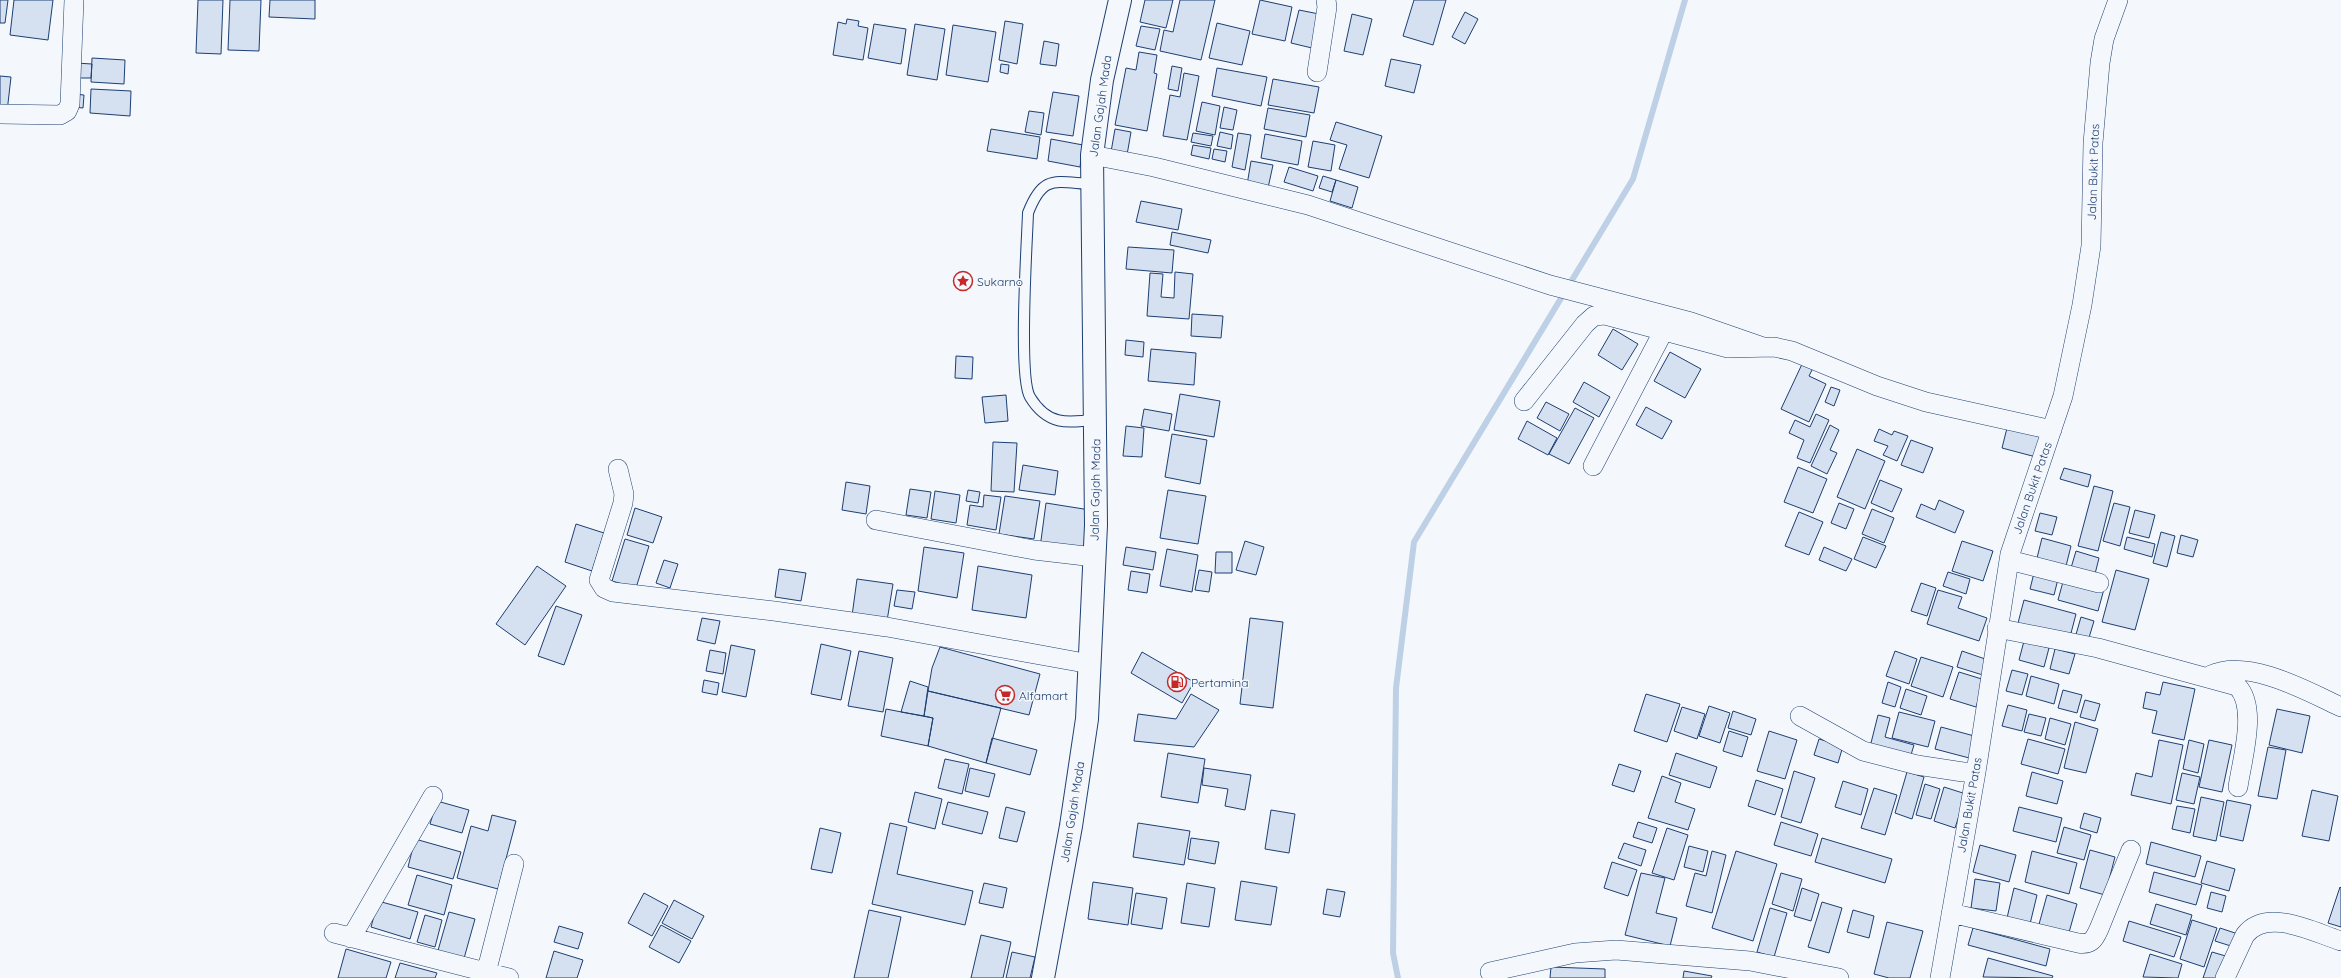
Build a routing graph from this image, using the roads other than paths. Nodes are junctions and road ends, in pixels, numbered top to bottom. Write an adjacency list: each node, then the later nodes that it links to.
1 (74, 0): 6 (street)
2 (1120, 0): 7 (highway, Jalan Gajah Mada)
3 (1326, 0): 5 (street)
4 (2118, 0): 13 (street, Jalan Bukit Patas)
5 (1317, 72)
6 (0, 114)
7 (1092, 155): 8 (highway, Jalan Gajah Mada); 10 (street)
8 (1091, 184): 12 (highway, Jalan Gajah Mada); 12 (lane)
9 (1664, 330): 10 (street); 11 (street); 14 (street)
10 (1763, 347): 13 (street)
11 (1524, 401)
12 (1096, 419): 17 (highway, Jalan Gajah Mada)
13 (2052, 430): 18 (street, Jalan Bukit Patas)
14 (1593, 466)
15 (618, 469): 21 (street)
16 (876, 520): 17 (street)
17 (1094, 557): 21 (highway, Jalan Gajah Mada)
18 (2009, 560): 19 (street); 20 (street, Jalan Bukit Patas)
19 (2099, 583)
20 (1997, 628): 22 (street); 25 (street, Jalan Bukit Patas)
21 (1090, 664): 35 (highway, Jalan Gajah Mada)
22 (2208, 676): 23 (street); 26 (street)
23 (2341, 707)
24 (1800, 716): 25 (street)
25 (1976, 772): 30 (street, Jalan Bukit Patas)
26 (2238, 787)
27 (433, 796): 32 (street)
28 (2131, 850): 30 (street)
29 (514, 864): 32 (street)
30 (1951, 913): 37 (street, Jalan Bukit Patas)
31 (2341, 941): 38 (street)
32 (486, 972): 34 (street)
33 (1490, 972): 36 (street)
34 (509, 978)
35 (1043, 978)
36 (1839, 978)
37 (1940, 978)
38 (2225, 978)

